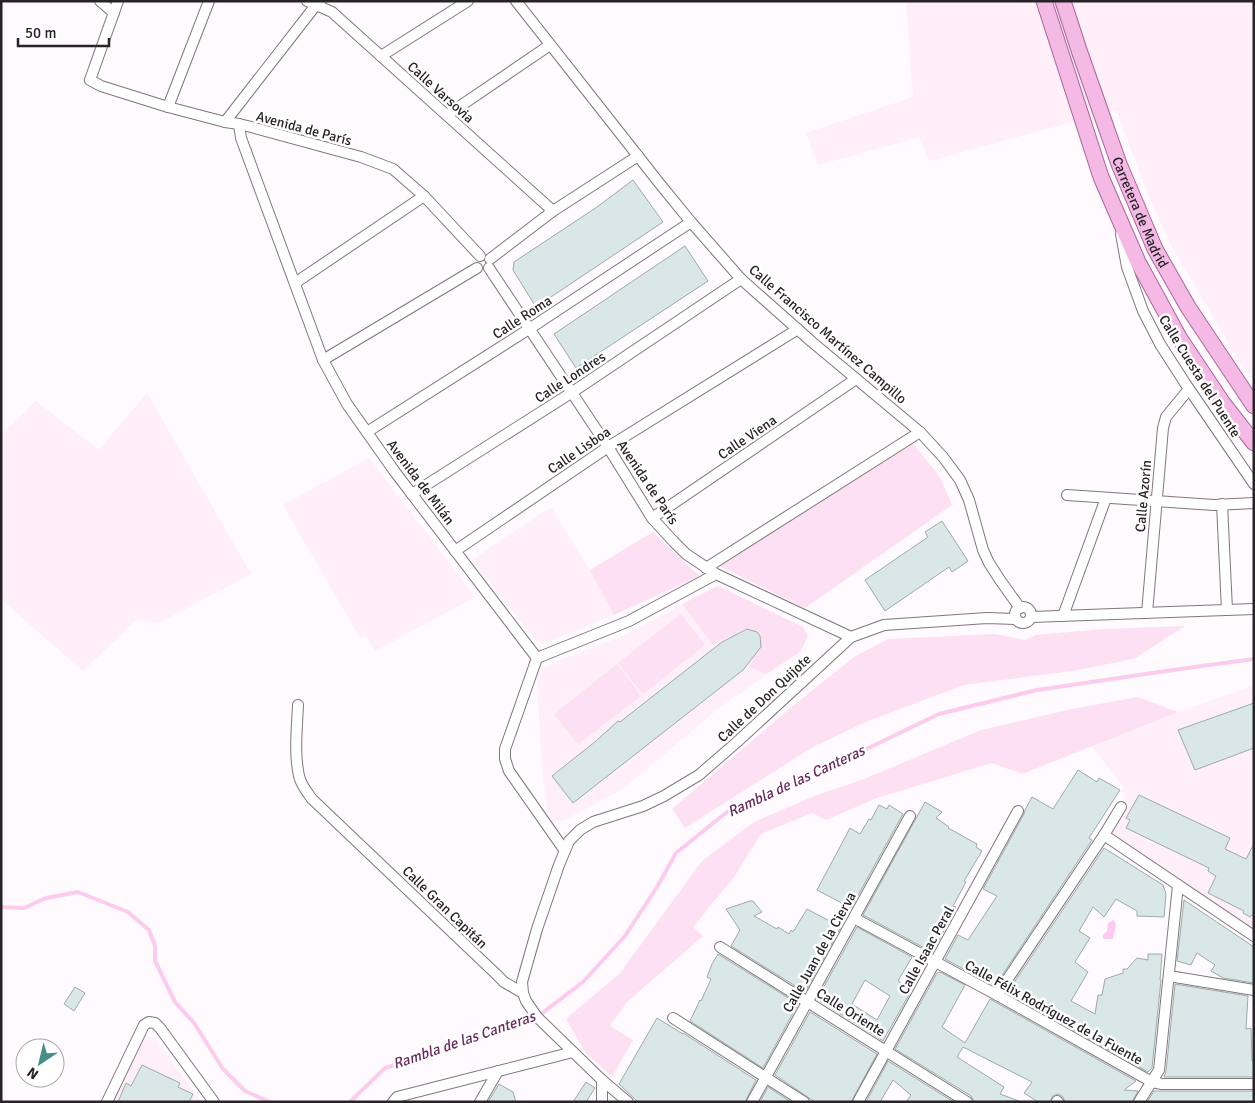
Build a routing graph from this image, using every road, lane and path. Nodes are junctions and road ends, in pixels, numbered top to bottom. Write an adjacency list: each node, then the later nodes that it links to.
1 (100, 1): 9 (street)
2 (118, 1): 9 (street)
3 (209, 1): 12 (street)
4 (468, 1): 11 (street)
5 (516, 1): 10 (street, Calle Francisco Martínez Campillo)
6 (1044, 1): 19 (main road)
7 (1063, 1): 30 (main road, Carretera de Madrid)
8 (315, 3): 11 (street, Calle Varsovia); 14 (street)
9 (114, 13): 12 (street, Avenida de París)
10 (550, 45): 13 (street); 16 (street, Calle Francisco Martínez Campillo)
11 (380, 56): 13 (street, Calle Varsovia)
12 (168, 107): 14 (street, Avenida de París)
13 (447, 116): 18 (street, Calle Varsovia)
14 (225, 122): 15 (street, Avenida de París)
15 (239, 124): 17 (street, Avenida de París); 23 (street, Avenida de Milán)
16 (638, 156): 18 (street); 20 (street, Calle Francisco Martínez Campillo)
17 (424, 196): 21 (street, Avenida de París); 23 (street)
18 (553, 211): 21 (street)
19 (1119, 219): 28 (street, Calle Cuesta del Puente); 33 (main road)
20 (691, 222): 22 (street, Calle Francisco Martínez Campillo); 24 (street, Calle Roma)
21 (486, 261): 24 (street, Avenida de París); 26 (street)
22 (741, 279): 25 (street, Calle Francisco Martínez Campillo); 29 (street, Calle Londres)
23 (295, 284): 26 (street, Avenida de Milán)
24 (529, 329): 29 (street, Avenida de París); 31 (street, Calle Roma)
25 (798, 329): 27 (street, Calle Francisco Martínez Campillo); 34 (street, Calle Lisboa)
26 (323, 360): 31 (street, Avenida de Milán)
27 (856, 379): 32 (street, Calle Francisco Martínez Campillo); 42 (street, Calle Viena)
28 (1189, 389): 35 (street, Calle Cuesta del Puente); 39 (street, Calle Azorín)
29 (572, 393): 34 (street, Avenida de París); 36 (street, Calle Londres)
30 (1254, 406)
31 (367, 432): 36 (street, Avenida de Milán)
32 (920, 432): 44 (street); 46 (street, Calle Francisco Martínez Campillo)
33 (1253, 442)
34 (608, 447): 42 (street, Avenida de París); 43 (street, Calle Lisboa)
35 (1254, 484)
36 (412, 494): 43 (street, Avenida de Milán)
37 (1067, 495): 38 (street)
38 (1106, 498): 39 (street); 50 (street)
39 (1156, 501): 41 (street); 49 (street, Calle Azorín)
40 (1254, 503): 41 (street)
41 (1222, 504): 48 (street)
42 (652, 518): 44 (street, Avenida de París)
43 (455, 550): 54 (street, Avenida de Milán)
44 (706, 568): 45 (street, Avenida de París)
45 (716, 574): 53 (street, Avenida de París); 54 (street)
46 (1020, 608): 51 (street); 52 (street)
47 (1254, 609): 48 (street)
48 (1227, 610): 49 (street)
49 (1147, 613): 50 (street)
50 (1063, 616): 51 (street)
51 (1031, 617): 52 (street)
52 (1016, 619): 53 (street, Calle de Don Quijote)
53 (851, 637): 60 (street, Calle de Don Quijote)
54 (537, 658): 60 (street)
55 (298, 706): 68 (street, Calle Gran Capitán)
56 (1121, 807): 59 (street)
57 (1018, 811): 65 (street, Calle Isaac Peral)
58 (910, 816): 62 (street, Calle Juan de la Cierva)
59 (1104, 835): 61 (street); 69 (street)
60 (565, 851): 68 (street, Calle de Don Quijote)
61 (1178, 885): 63 (street); 66 (street)
62 (854, 918): 65 (street, Calle Félix Rodríguez de la Fuente); 70 (street, Calle Juan de la Cierva)
63 (1254, 936)
64 (720, 947): 70 (street, Calle Oriente)
65 (934, 962): 69 (street, Calle Félix Rodríguez de la Fuente); 72 (street, Calle Isaac Peral)
66 (1169, 976): 67 (street); 77 (street)
67 (1254, 990)
68 (524, 993): 73 (street)
69 (997, 995): 77 (street, Calle Félix Rodríguez de la Fuente)
70 (808, 1002): 72 (street, Calle Oriente); 75 (street, Calle Juan de la Cierva)
71 (672, 1018): 75 (street)
72 (886, 1051): 87 (street, Calle Isaac Peral); 88 (street, Calle Oriente)
73 (573, 1052): 74 (street); 76 (street)
74 (498, 1071): 82 (street); 83 (street)
75 (766, 1077): 85 (street, Calle Juan de la Cierva); 86 (street)
76 (602, 1080): 79 (street); 84 (street)
77 (1152, 1082): 78 (street, Calle Félix Rodríguez de la Fuente); 89 (street)
78 (1254, 1084)
79 (601, 1099)
80 (107, 1102): 81 (street)
81 (214, 1102)
82 (393, 1102)
83 (480, 1102)
84 (628, 1102)
85 (752, 1102)
86 (804, 1102)
87 (858, 1102)
88 (967, 1102)
89 (1139, 1102)

